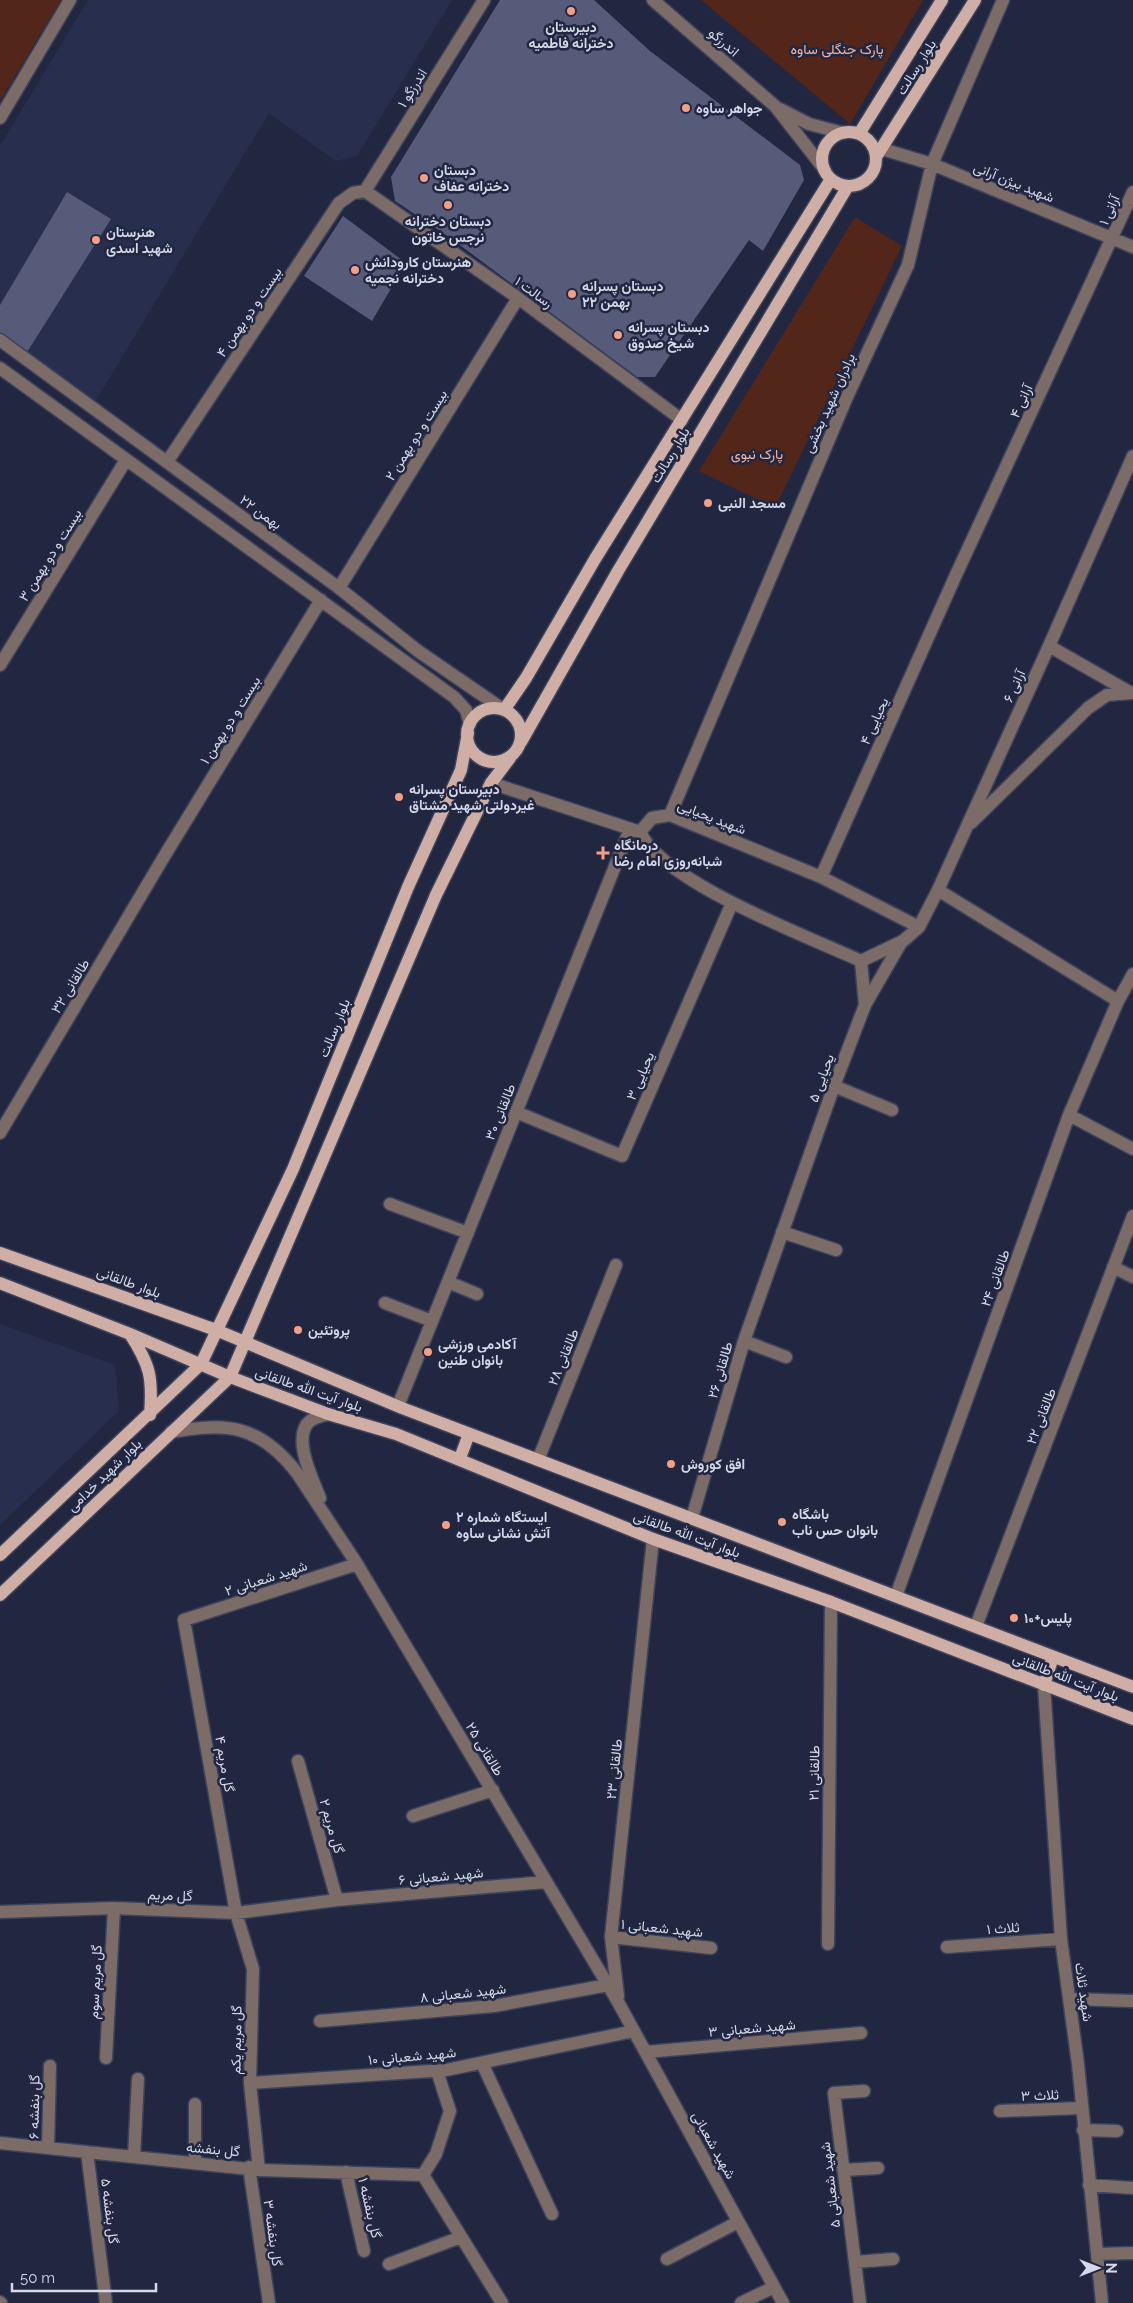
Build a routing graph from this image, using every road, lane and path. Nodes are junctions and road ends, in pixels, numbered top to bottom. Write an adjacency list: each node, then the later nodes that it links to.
1 (70, 0): 8 (street)
2 (484, 0): 15 (street, اندرزگو ۱)
3 (653, 0): 7 (street, اندرزگو)
4 (942, 0): 9 (main road, بلوار رسالت)
5 (974, 0): 11 (main road, بلوار رسالت)
6 (1003, 0): 12 (street, برادران شهید بخشی)
7 (775, 106): 10 (street); 13 (street)
8 (0, 118)
9 (862, 129): 10 (main road); 11 (main road)
10 (842, 132): 13 (main road)
11 (879, 153): 12 (street, شهید بیژن آرانی); 14 (main road)
12 (932, 164): 17 (street, شهید بیژن آرانی); 37 (street, برادران شهید بخشی)
13 (828, 175): 14 (main road); 22 (main road, بلوار رسالت)
14 (848, 186): 34 (main road, بلوار رسالت)
15 (365, 191): 19 (street, رسالت ۱); 25 (street, بیست و دو بهمن ۴)
16 (1133, 192): 17 (street, آرانی ۱)
17 (1114, 238): 18 (street, شهید بیژن آرانی); 26 (street, آرانی ۴)
18 (1133, 247)
19 (518, 298): 22 (street, رسالت ۱); 27 (street, بیست و دو بهمن ۲)
20 (0, 340): 25 (street, ۲۲ بهمن)
21 (0, 368): 24 (street)
22 (682, 420): 32 (main road, بلوار رسالت)
23 (1133, 456): 29 (street, آرانی ۶)
24 (126, 460): 28 (street); 30 (street, بیست و دو بهمن ۳)
25 (167, 462): 27 (street, ۲۲ بهمن)
26 (955, 577): 41 (street, یحیایی ۴)
27 (339, 588): 32 (street, ۲۲ بهمن)
28 (321, 600): 33 (street); 40 (street, بیست و دو بهمن ۱)
29 (1049, 646): 31 (street); 38 (street, آرانی ۶)
30 (0, 665)
31 (1132, 694): 38 (street)
32 (504, 710): 33 (main road); 34 (main road)
33 (469, 729): 35 (main road); 70 (main road, بلوار رسالت)
34 (520, 742): 35 (main road)
35 (510, 758): 36 (main road)
36 (490, 783): 39 (street); 73 (main road)
37 (670, 814): 39 (street, شهید یحیایی); 41 (street, شهید یحیایی)
38 (966, 828): 42 (street, آرانی ۶)
39 (635, 830): 43 (street); 52 (street, طالقانی ۳۰)
40 (165, 855): 54 (street, طالقانی ۳۲)
41 (821, 877): 44 (street, شهید یحیایی)
42 (938, 890): 44 (street, آرانی ۶); 48 (street)
43 (732, 903): 46 (street); 52 (street, یحیایی ۳)
44 (919, 927): 45 (street)
45 (903, 941): 46 (street); 49 (street, یحیایی ۵)
46 (861, 961): 49 (street)
47 (1133, 974): 48 (street, طالقانی ۲۴)
48 (1118, 1001): 53 (street, طالقانی ۲۴)
49 (865, 1005): 50 (street, یحیایی ۵)
50 (834, 1086): 51 (street); 58 (street, یحیایی ۵)
51 (892, 1110)
52 (516, 1112): 59 (street, طالقانی ۳۰)
53 (1069, 1116): 55 (street); 90 (street, طالقانی ۲۴)
54 (0, 1133)
55 (1133, 1149)
56 (390, 1204): 59 (street)
57 (1133, 1216): 63 (street, طالقانی ۲۲)
58 (782, 1232): 60 (street); 72 (street, طالقانی ۲۶)
59 (468, 1233): 65 (street, طالقانی ۳۰)
60 (836, 1250)
61 (0, 1252): 70 (main road, بلوار طالقانی)
62 (616, 1265): 83 (street, طالقانی ۲۸)
63 (1114, 1267): 64 (street); 93 (street, طالقانی ۲۲)
64 (1133, 1277)
65 (448, 1282): 67 (street); 69 (street, طالقانی ۳۰)
66 (0, 1283): 71 (main road)
67 (477, 1294)
68 (385, 1303): 69 (street)
69 (432, 1320): 77 (street, طالقانی ۳۰)
70 (216, 1330): 73 (main road, بلوار طالقانی); 75 (main road, بلوار رسالت)
71 (130, 1334): 75 (main road); 79 (main road)
72 (744, 1341): 74 (street); 85 (street, طالقانی ۲۶)
73 (246, 1343): 76 (main road); 77 (main road, بلوار آیت الله طالقانی)
74 (786, 1357)
75 (201, 1364): 76 (main road); 79 (main road, بلوار شهید خدامی)
76 (230, 1377): 78 (main road, بلوار آیت الله طالقانی); 80 (main road, بلوار شهید خدامی)
77 (398, 1406): 81 (main road, بلوار آیت الله طالقانی)
78 (328, 1414): 82 (main road, بلوار آیت الله طالقانی); 84 (street)
79 (150, 1415): 87 (main road, بلوار شهید خدامی)
80 (171, 1432): 84 (street); 89 (main road, بلوار شهید خدامی)
81 (469, 1434): 82 (main road); 83 (main road, بلوار آیت الله طالقانی)
82 (460, 1458): 86 (main road, بلوار آیت الله طالقانی)
83 (538, 1460): 85 (main road, بلوار آیت الله طالقانی)
84 (324, 1512): 88 (street, طالقانی ۲۵)
85 (692, 1518): 90 (main road, بلوار آیت الله طالقانی)
86 (653, 1539): 91 (main road, بلوار آیت الله طالقانی); 106 (street, طالقانی ۲۳)
87 (0, 1555)
88 (357, 1564): 92 (street, شهید شعبانی ۲); 99 (street, طالقانی ۲۵)
89 (0, 1595)
90 (896, 1596): 93 (main road, بلوار آیت الله طالقانی)
91 (831, 1602): 95 (main road, بلوار آیت الله طالقانی); 108 (street, طالقانی ۲۱)
92 (184, 1620): 105 (street, گل مریم ۴)
93 (976, 1626): 94 (main road, بلوار آیت الله طالقانی)
94 (1053, 1657): 95 (main road); 96 (main road, بلوار آیت الله طالقانی)
95 (1044, 1685): 97 (main road, بلوار آیت الله طالقانی); 107 (street, شهید ثلاث)
96 (1133, 1687)
97 (1133, 1719)
98 (298, 1761): 102 (street, گل مریم ۲)
99 (493, 1790): 100 (street); 101 (street, طالقانی ۲۵)
100 (413, 1816)
101 (546, 1882): 102 (street, شهید شعبانی ۶); 111 (street, طالقانی ۲۵)
102 (337, 1900): 105 (street, گل مریم)
103 (114, 1908): 104 (street, گل مریم); 105 (street, گل مریم); 119 (street, گل مریم سوم)
104 (0, 1912)
105 (236, 1913): 124 (street, گل مریم یکم)
106 (611, 1937): 110 (street, شهید شعبانی ۱); 114 (street, طالقانی ۲۳)
107 (1061, 1940): 109 (street, ثلاث ۱); 112 (street, شهید ثلاث)
108 (828, 1944)
109 (947, 1947)
110 (711, 1948)
111 (608, 1985): 114 (street, طالقانی ۲۵); 115 (street, شهید شعبانی ۸)
112 (1070, 1999): 113 (street); 127 (street, شهید ثلاث)
113 (1133, 2000)
114 (618, 2002): 116 (street, شهید شعبانی)
115 (320, 2022)
116 (634, 2031): 118 (street, شهید شعبانی); 120 (street, شهید شعبانی ۱۰)
117 (861, 2033): 118 (street, شهید شعبانی ۳)
118 (646, 2052): 144 (street, شهید شعبانی)
119 (106, 2058)
120 (482, 2063): 122 (street, شهید شعبانی ۱۰); 143 (street)
121 (50, 2066): 132 (street, گل بنفشه ۶)
122 (438, 2071): 124 (street, شهید شعبانی ۱۰); 140 (street)
123 (138, 2079): 134 (street)
124 (250, 2083): 137 (street, گل مریم یکم)
125 (864, 2091): 138 (street, شهید شعبانی ۵)
126 (195, 2104): 135 (street)
127 (1081, 2108): 128 (street, ثلاث ۳); 129 (street, شهید ثلاث)
128 (1000, 2111)
129 (1083, 2130): 130 (street); 141 (street, شهید ثلاث)
130 (1117, 2131)
131 (0, 2143): 132 (street, گل بنفشه)
132 (48, 2148): 133 (street, گل بنفشه)
133 (87, 2152): 134 (street, گل بنفشه); 154 (street, گل بنفشه ۵)
134 (134, 2157): 135 (street, گل بنفشه)
135 (195, 2162): 137 (street, گل بنفشه)
136 (878, 2168): 138 (street)
137 (254, 2169): 139 (street, گل بنفشه); 155 (street, گل بنفشه ۳)
138 (844, 2170): 151 (street, شهید شعبانی ۵)
139 (346, 2172): 140 (street, گل بنفشه); 146 (street, گل بنفشه ۱)
140 (423, 2175): 145 (street)
141 (1089, 2185): 142 (street); 148 (street, شهید ثلاث)
142 (1133, 2188)
143 (552, 2214)
144 (738, 2222): 149 (street); 153 (street, شهید شعبانی)
145 (462, 2237): 152 (street); 156 (street)
146 (364, 2251)
147 (1133, 2253): 148 (street)
148 (1096, 2254): 160 (street, شهید ثلاث)
149 (667, 2259)
150 (893, 2259): 151 (street)
151 (855, 2262): 159 (street, شهید شعبانی ۵)
152 (389, 2264)
153 (774, 2287): 157 (street); 158 (street, شهید شعبانی)
154 (106, 2303)
155 (268, 2303)
156 (502, 2303)
157 (741, 2303)
158 (783, 2303)
159 (860, 2303)
160 (1102, 2303)

